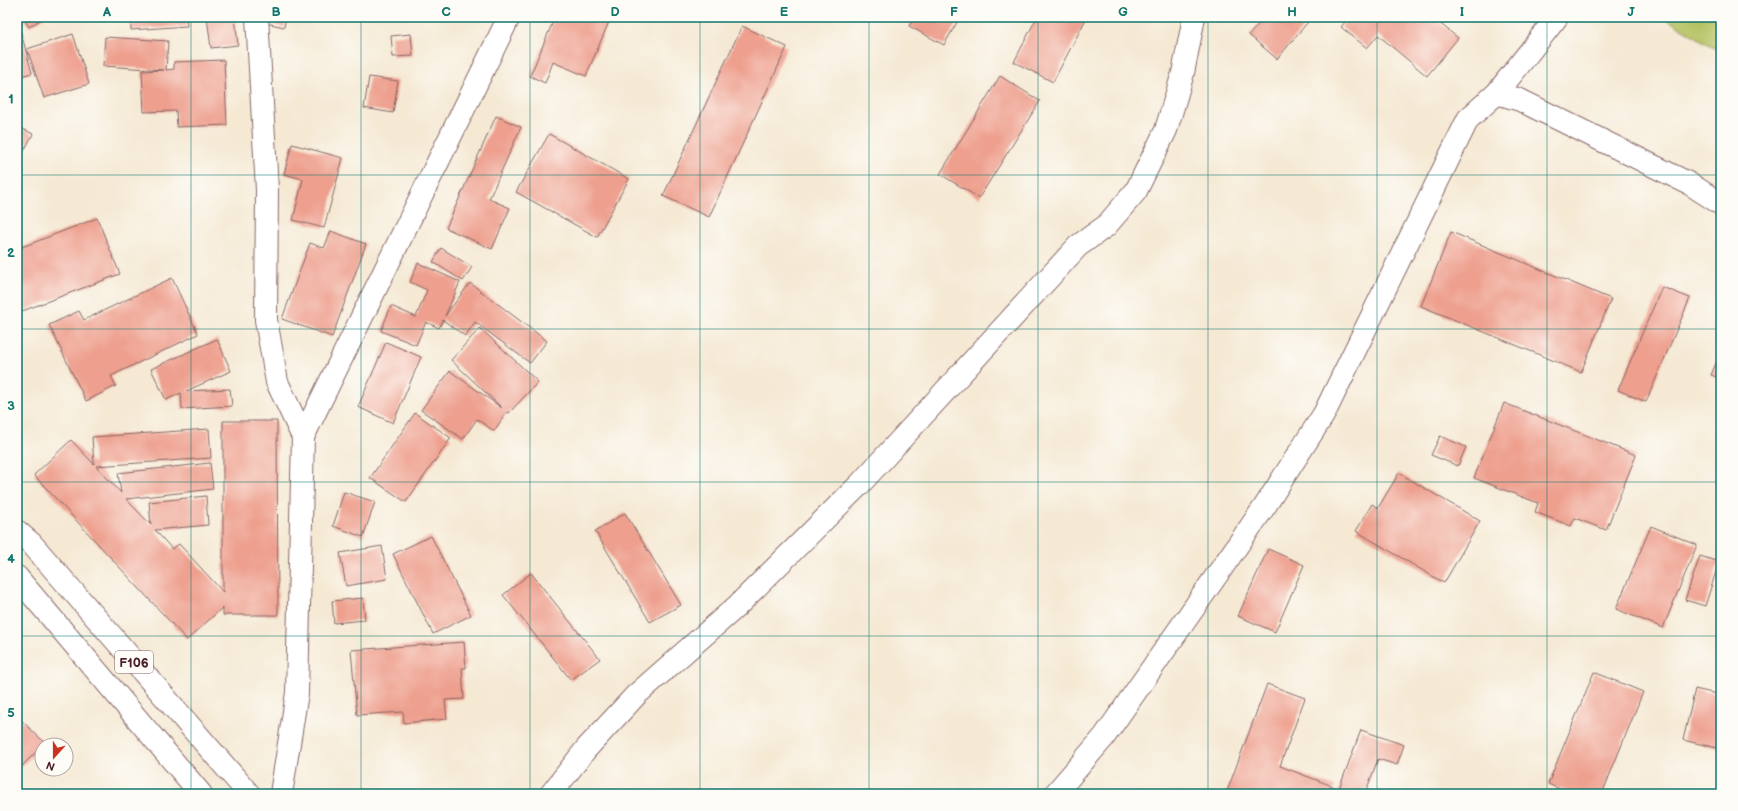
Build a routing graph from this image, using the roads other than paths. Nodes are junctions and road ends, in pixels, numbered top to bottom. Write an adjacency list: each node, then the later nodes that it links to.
1 (257, 17): 7 (street)
2 (509, 17): 7 (street)
3 (1194, 17): 13 (street)
4 (1558, 17): 5 (street)
5 (1497, 93): 6 (street); 14 (street)
6 (1721, 204)
7 (302, 437): 12 (street)
8 (17, 531): 11 (street, F106)
9 (17, 578): 10 (street, F106)
10 (201, 794)
11 (249, 794)
12 (281, 794)
13 (551, 794)
14 (1055, 794)

